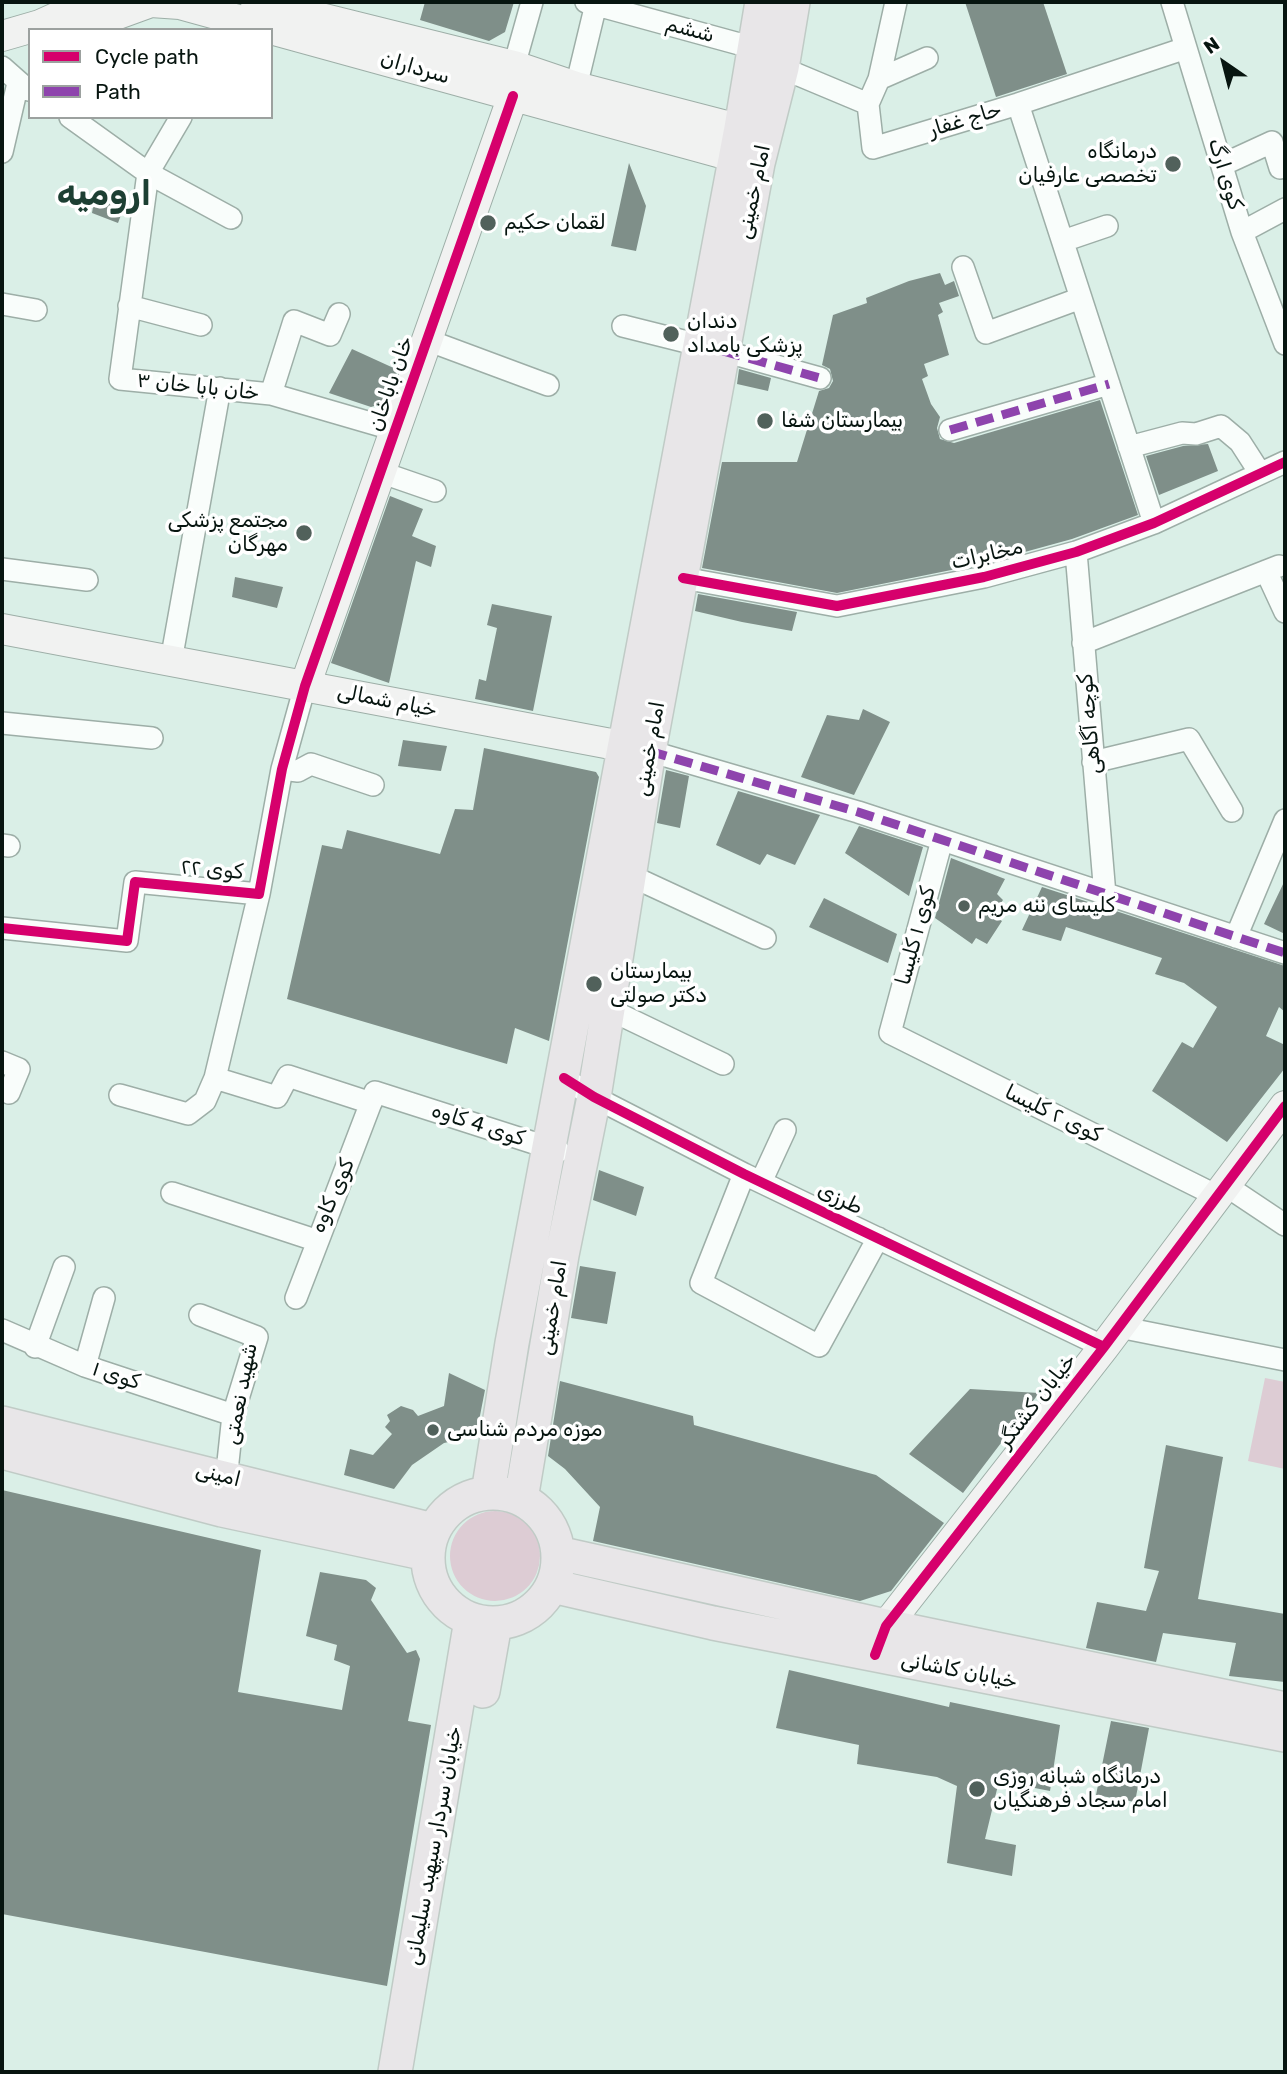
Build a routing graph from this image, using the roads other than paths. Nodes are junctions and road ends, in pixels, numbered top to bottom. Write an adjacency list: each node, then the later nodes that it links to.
1 (91, 2): 12 (street)
2 (168, 2): 13 (street, سرداران); 23 (street, سرداران)
3 (256, 2): 10 (street, سرداران)
4 (532, 2): 23 (street)
5 (762, 2): 16 (main road, امام خمینی)
6 (793, 2): 21 (main road, امام خمینی)
7 (896, 2): 22 (street)
8 (1172, 2): 17 (street, کوی ارگ)
9 (591, 3): 16 (street, ششم); 25 (street)
10 (312, 9): 23 (street, سرداران)
11 (28, 28): 14 (street)
12 (30, 28)
13 (80, 28)
14 (2, 36)
15 (28, 48): 18 (street)
16 (754, 48): 30 (main road, امام خمینی)
17 (1186, 48): 27 (street, حاج غفار); 32 (street, کوی ارگ)
18 (2, 58)
19 (927, 58): 22 (street)
20 (2, 67): 24 (street)
21 (782, 68): 26 (street); 30 (main road, امام خمینی)
22 (879, 79): 26 (street)
23 (513, 81): 25 (street, سرداران); 30 (street, سرداران); 48 (street, خان باباخان)
24 (24, 87): 31 (street)
25 (576, 87): 30 (street, سرداران)
26 (868, 104): 27 (street, حاج غفار)
27 (1018, 104): 39 (street)
28 (180, 119): 34 (street, خان بابا خان ۳)
29 (78, 120): 34 (street)
30 (750, 146): 50 (main road, امام خمینی)
31 (2, 152)
32 (1222, 165): 33 (street); 38 (street, کوی ارگ)
33 (1285, 166)
34 (148, 173): 36 (street); 43 (street, خان بابا خان ۳)
35 (1285, 209): 38 (street)
36 (231, 218)
37 (1107, 226): 39 (street)
38 (1242, 232): 49 (street, کوی ارگ)
39 (1063, 241): 41 (street)
40 (963, 267): 41 (street)
41 (1081, 298): 52 (street)
42 (2, 304): 44 (street)
43 (129, 306): 46 (street); 54 (street, خان بابا خان ۳)
44 (36, 310)
45 (339, 314): 55 (street)
46 (201, 325)
47 (623, 326): 50 (street)
48 (427, 340): 53 (street); 56 (street, خان باباخان)
49 (1285, 344)
50 (711, 348): 51 (street); 66 (main road, امام خمینی); 75 (main road, امام خمینی)
51 (820, 379)
52 (1109, 384): 57 (street); 58 (street)
53 (548, 385)
54 (220, 388): 55 (street, خان بابا خان ۳); 71 (street)
55 (271, 394): 56 (street, خان بابا خان ۳)
56 (395, 430): 60 (street, خان باباخان)
57 (950, 430)
58 (1129, 447): 61 (street); 63 (street)
59 (1285, 462): 61 (street, مخابرات)
60 (380, 472): 62 (street); 72 (street, خان باباخان)
61 (1260, 473): 63 (street, مخابرات)
62 (435, 491)
63 (1154, 523): 64 (street, مخابرات)
64 (1076, 552): 66 (street, مخابرات); 70 (street, کوچه آگاهی)
65 (2, 569): 67 (street)
66 (683, 579): 75 (main road, امام خمینی)
67 (87, 580)
68 (1285, 612): 70 (street)
69 (2, 629): 71 (street, خیام شمالی)
70 (1083, 643): 76 (street, کوچه آگاهی)
71 (172, 661): 72 (street, خیام شمالی)
72 (305, 686): 75 (street, خیام شمالی); 77 (street, کوی ۲۲)
73 (2, 723): 74 (street)
74 (152, 738)
75 (636, 748): 81 (street); 82 (main road, امام خمینی); 89 (main road, امام خمینی)
76 (1093, 762): 79 (street); 84 (street, کوچه آگاهی)
77 (282, 769): 78 (street); 83 (street, کوی ۲۲)
78 (373, 785)
79 (1232, 811)
80 (1285, 820): 86 (street)
81 (942, 839): 84 (street); 90 (street, کوی ۱ کلیسا)
82 (629, 875): 87 (street); 89 (main road, امام خمینی)
83 (259, 894): 85 (street, کوی ۲۲); 93 (street)
84 (1105, 895): 86 (street)
85 (2, 928)
86 (1237, 937): 88 (street)
87 (765, 938)
88 (1285, 953)
89 (594, 1003): 92 (street); 94 (main road, امام خمینی); 97 (main road, امام خمینی)
90 (890, 1033): 104 (street, کوی ۲ کلیسا)
91 (2, 1062): 95 (street)
92 (723, 1064)
93 (215, 1078): 96 (street); 98 (street, کوی 4 کاوه)
94 (564, 1078): 97 (street, طرزی); 101 (main road, امام خمینی)
95 (9, 1093)
96 (120, 1095)
97 (593, 1097): 102 (main road, امام خمینی); 103 (street, طرزی)
98 (373, 1098): 101 (street, کوی 4 کاوه); 108 (street, کوی کاوه)
99 (1282, 1117): 104 (street, خیابان کشتگر)
100 (785, 1130): 103 (street)
101 (548, 1148): 102 (street, کوی 4 کاوه); 121 (main road, امام خمینی)
102 (580, 1159): 123 (main road, امام خمینی)
103 (752, 1178): 107 (street, طرزی); 107 (street)
104 (1221, 1191): 106 (street); 114 (street, خیابان کشتگر)
105 (172, 1193): 108 (street, کوی کاوه)
106 (1285, 1225)
107 (878, 1238): 114 (street, طرزی)
108 (318, 1241): 111 (street)
109 (64, 1267): 115 (street)
110 (104, 1298): 117 (street)
111 (296, 1298)
112 (200, 1315): 118 (street, شهید نعمتی)
113 (2, 1330): 115 (street, کوی ۱)
114 (1111, 1337): 116 (street, طرزی); 128 (street, خیابان کشتگر)
115 (35, 1346): 117 (street, کوی ۱)
116 (1285, 1360)
117 (85, 1366): 118 (street, کوی ۱)
118 (233, 1415): 122 (street, شهید نعمتی)
119 (2, 1423): 122 (main road, امینی)
120 (2, 1452): 122 (main road, امینی)
121 (488, 1493): 123 (main road); 124 (main road)
122 (225, 1494): 124 (main road, امینی)
123 (521, 1499): 125 (main road)
124 (430, 1542): 127 (main road)
125 (558, 1553): 126 (main road); 128 (main road)
126 (552, 1586): 127 (main road); 128 (main road, خیابان کاشانی)
127 (483, 1622): 131 (main road, خیابان سردار سپهبد سلیمانی); 132 (main road, خیابان سردار سپهبد سلیمانی)
128 (881, 1640): 129 (main road); 130 (main road, خیابان کاشانی)
129 (1285, 1709)
130 (1285, 1735)
131 (395, 2072)
132 (416, 2072)

